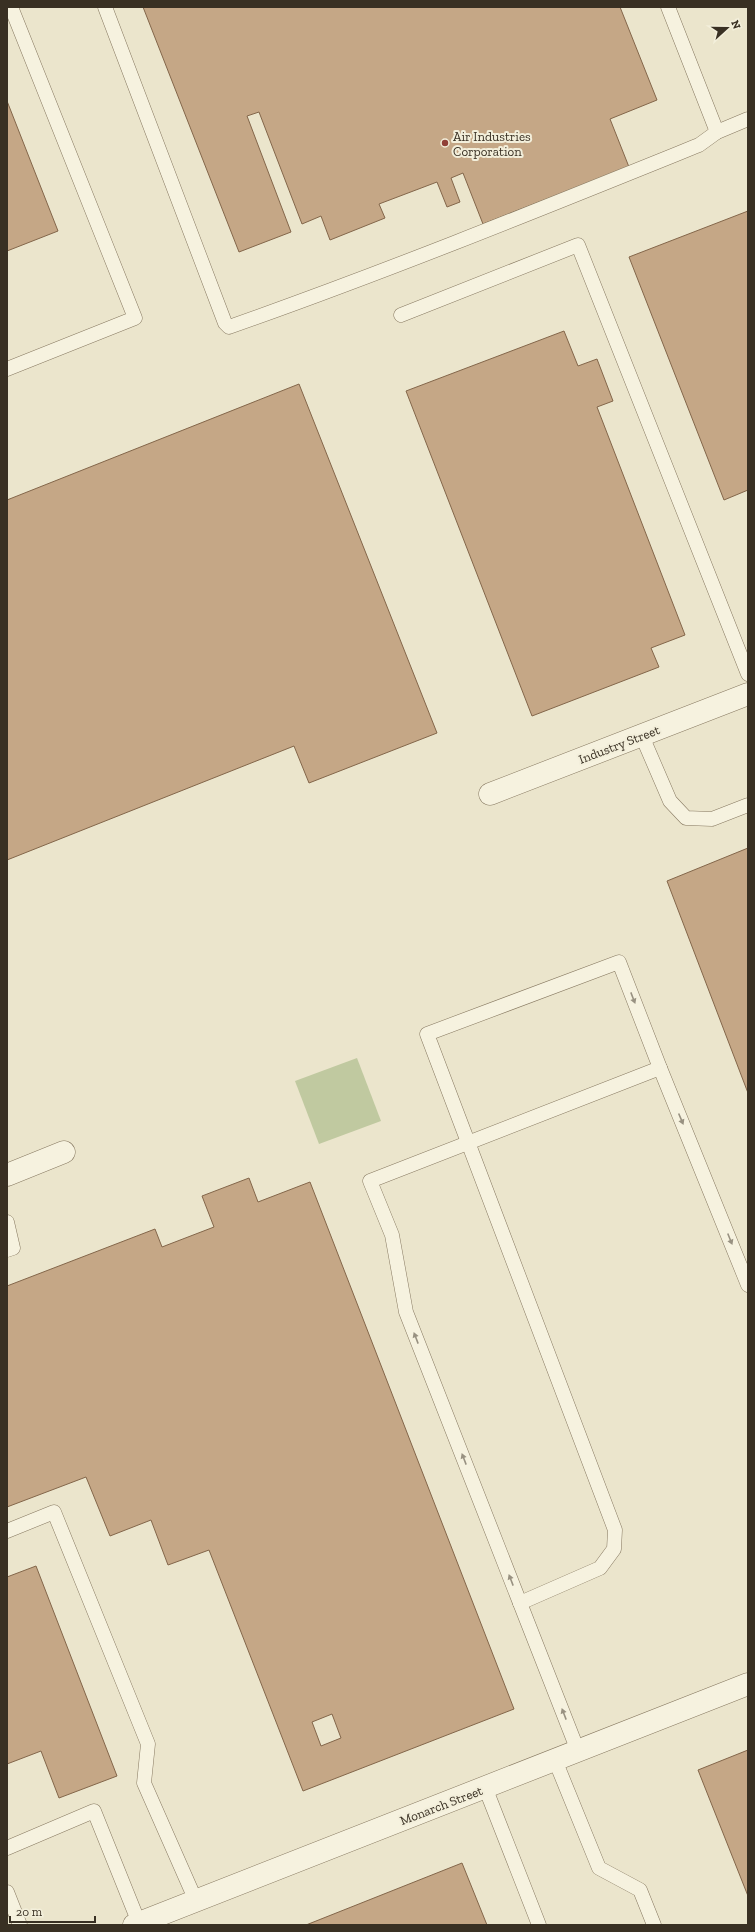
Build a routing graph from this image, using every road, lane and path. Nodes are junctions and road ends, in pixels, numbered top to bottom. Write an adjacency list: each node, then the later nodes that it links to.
1 (11, 7): 7 (lane)
2 (105, 7): 5 (lane)
3 (668, 7): 5 (lane)
4 (748, 119): 5 (lane)
5 (717, 132)
6 (401, 315): 8 (lane)
7 (7, 369)
8 (748, 674)
9 (748, 694): 10 (street, Industry Street)
10 (642, 736): 11 (street, Industry Street); 12 (lane)
11 (490, 794)
12 (748, 804)
13 (660, 1068): 14 (lane); 14 (lane, one-way to 13); 19 (lane, one-way to 19)
14 (469, 1142): 21 (lane); 21 (lane, one-way to 14)
15 (64, 1152): 16 (street)
16 (7, 1175)
17 (7, 1222): 18 (lane)
18 (7, 1250)
19 (748, 1285)
20 (7, 1531): 28 (lane)
21 (520, 1603): 23 (lane, one-way to 21)
22 (748, 1684): 23 (street, Monarch Street)
23 (578, 1751): 24 (street, Monarch Street)
24 (555, 1760): 25 (street, Monarch Street); 32 (lane)
25 (485, 1787): 28 (street, Monarch Street); 31 (lane)
26 (7, 1848): 29 (lane)
27 (7, 1892): 30 (lane)
28 (196, 1901): 29 (street, Monarch Street)
29 (137, 1924)
30 (20, 1925)
31 (539, 1925)
32 (654, 1925)

